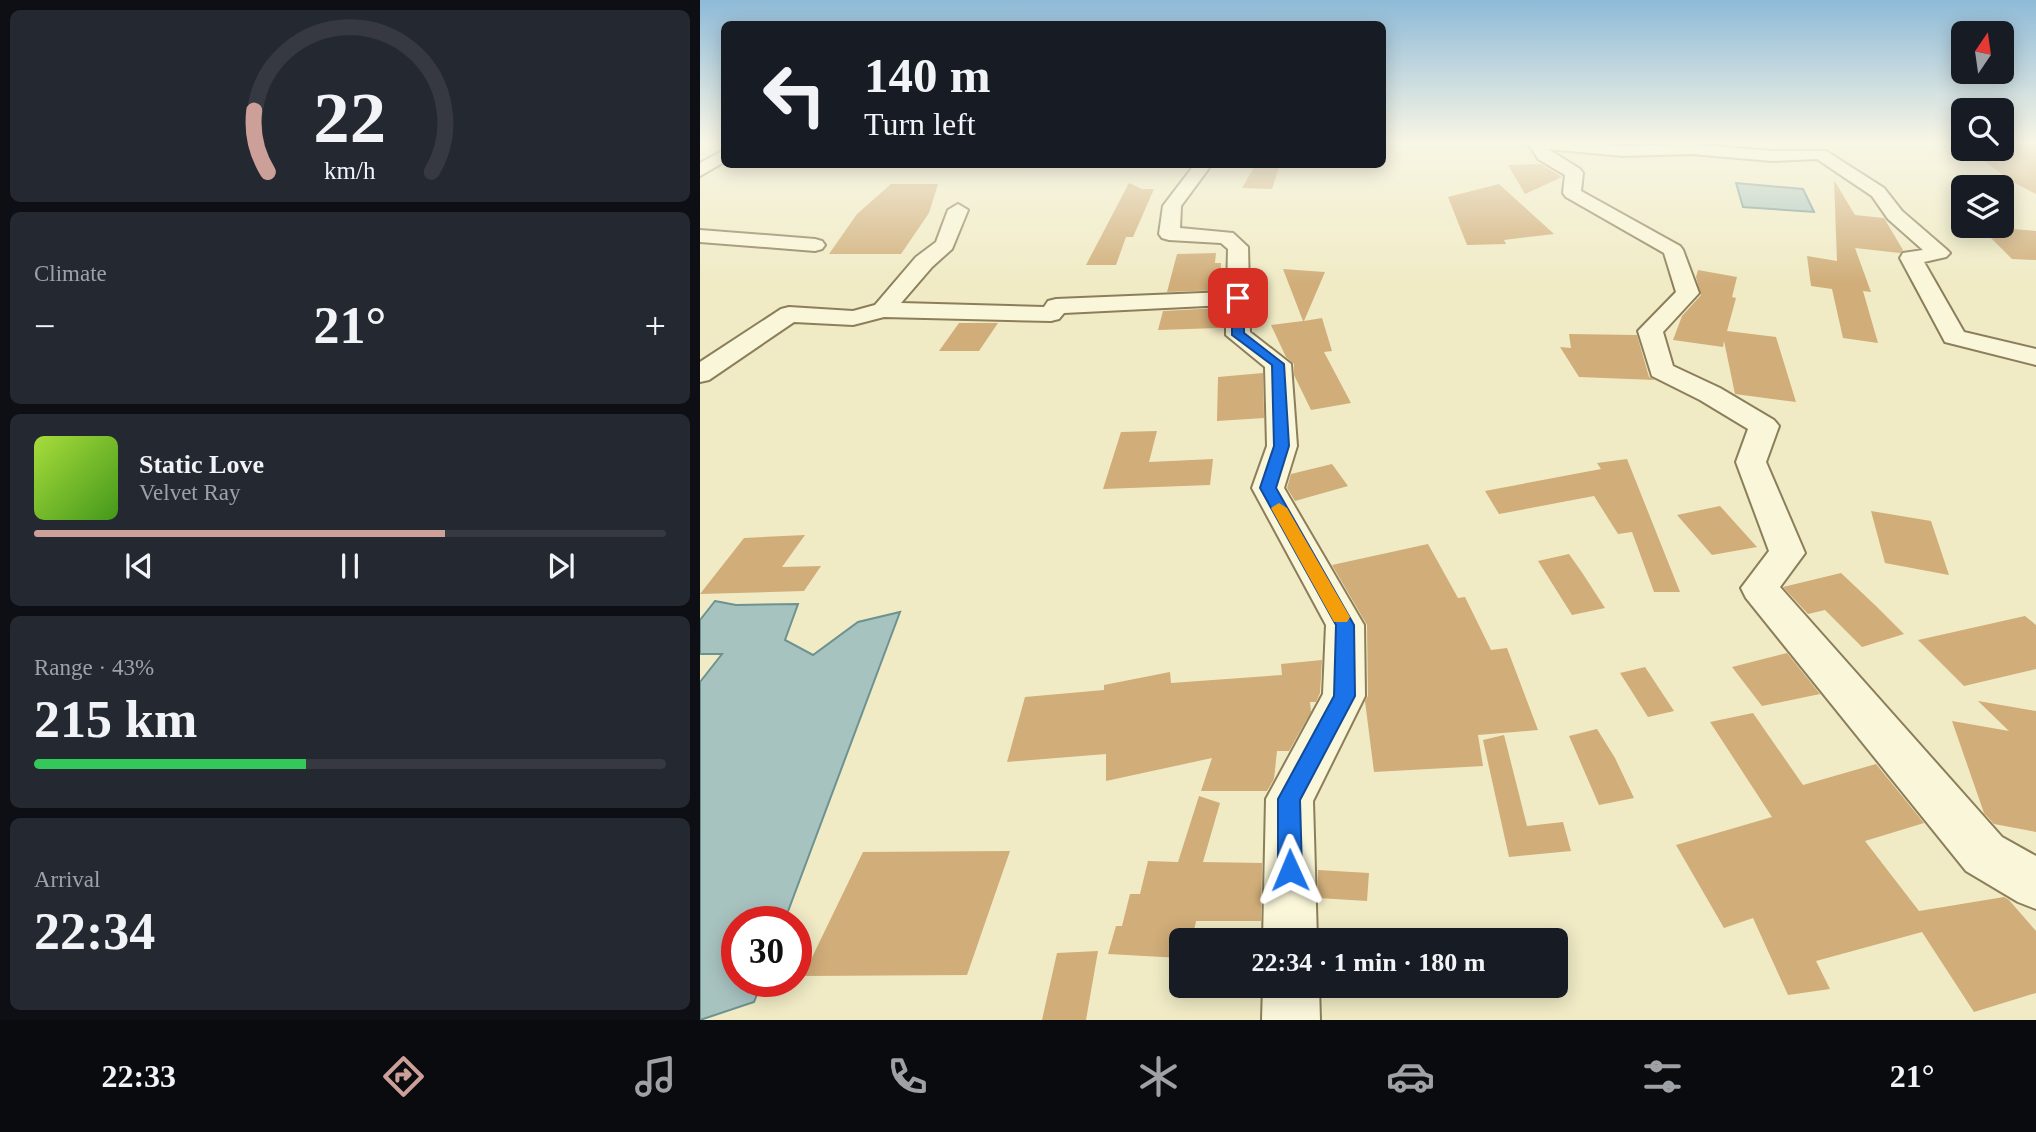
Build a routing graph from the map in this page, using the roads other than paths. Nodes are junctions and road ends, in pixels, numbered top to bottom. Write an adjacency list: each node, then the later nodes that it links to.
1 (1185, 189): 7 (street)
2 (1572, 189): 11 (street)
3 (1873, 189): 9 (street)
4 (958, 210): 8 (street)
5 (700, 236): 6 (street)
6 (815, 245)
7 (1238, 298): 8 (street); 12 (street)
8 (883, 310): 10 (street)
9 (2036, 357)
10 (700, 374)
11 (2036, 884)
12 (1290, 928)
13 (1291, 998): 14 (street)
14 (1291, 1020)

